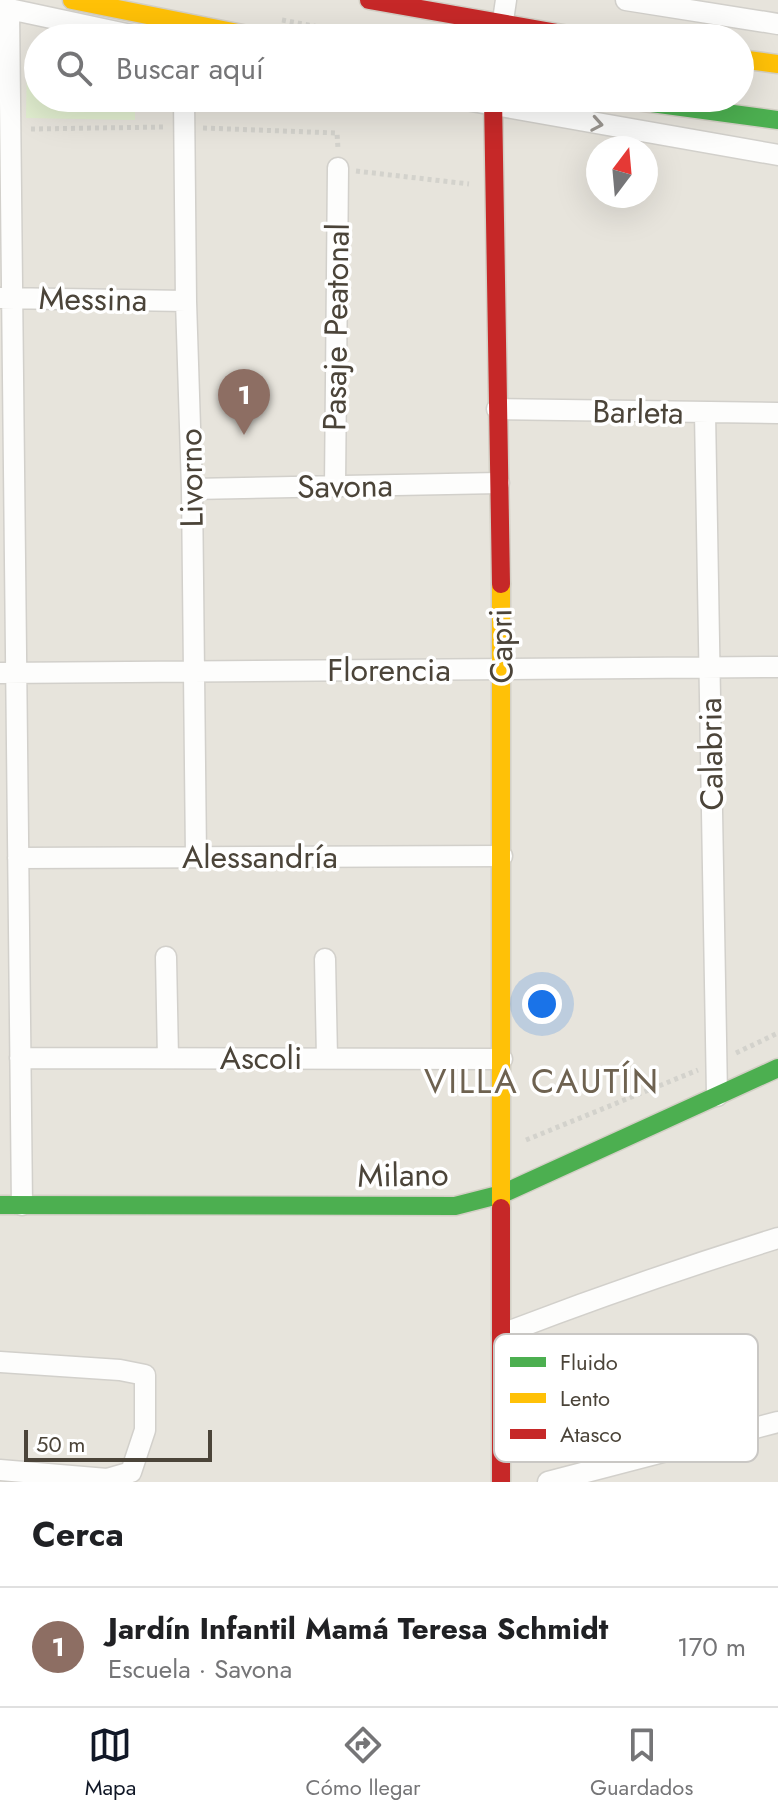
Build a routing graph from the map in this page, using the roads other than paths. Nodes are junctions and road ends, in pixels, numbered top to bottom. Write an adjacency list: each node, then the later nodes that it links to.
1 (59, 0): 8 (street)
2 (72, 0): 9 (street)
3 (369, 0): 10 (street)
4 (506, 0): 11 (street)
5 (626, 0): 12 (street)
6 (4, 8): 7 (street); 15 (street)
7 (79, 24)
8 (123, 24)
9 (193, 24)
10 (472, 24)
11 (503, 24)
12 (778, 24)
13 (754, 61): 14 (street)
14 (778, 64)
15 (5, 107): 23 (street)
16 (184, 112): 24 (street, Livorno)
17 (493, 112): 25 (street, Capri)
18 (547, 112): 21 (street, one-way to 21)
19 (718, 112): 20 (street)
20 (778, 120)
21 (778, 155)
22 (338, 168): 29 (street, Pasaje Peatonal)
23 (6, 298): 24 (street, Messina); 35 (street)
24 (186, 301): 30 (street, Livorno)
25 (497, 409): 26 (street, Barleta); 28 (street, Capri)
26 (705, 413): 27 (street, Barleta); 31 (street, Calabria)
27 (778, 413)
28 (499, 483): 29 (street, Savona); 33 (street, Capri)
29 (335, 486): 30 (street, Savona)
30 (192, 489): 34 (street, Livorno)
31 (709, 667): 32 (street, Florencia); 33 (street, Florencia); 47 (street, Calabria)
32 (778, 667)
33 (502, 670): 34 (street, Florencia); 36 (street, Capri)
34 (193, 671): 35 (street, Florencia); 37 (street, Livorno)
35 (8, 673): 38 (street)
36 (502, 856): 37 (street, Alessandría); 45 (street, Capri)
37 (196, 857): 38 (street, Alessandría)
38 (18, 858): 39 (street)
39 (9, 941): 42 (street)
40 (166, 957): 43 (street)
41 (325, 959): 44 (street)
42 (20, 1058): 43 (street, Ascoli); 50 (street)
43 (168, 1058): 44 (street, Ascoli)
44 (327, 1058): 45 (street, Ascoli)
45 (502, 1059): 48 (street, Capri)
46 (778, 1068): 47 (street, Milano)
47 (717, 1096): 48 (street, Milano)
48 (502, 1194): 50 (street, Milano); 52 (street, Capri)
49 (0, 1205): 50 (street, Milano)
50 (22, 1205)
51 (778, 1238): 52 (street)
52 (502, 1334)
53 (0, 1362): 58 (street)
54 (778, 1422): 55 (street)
55 (758, 1427)
56 (501, 1462): 59 (street, Capri)
57 (625, 1462): 60 (street)
58 (0, 1470)
59 (501, 1482)
60 (548, 1482)

